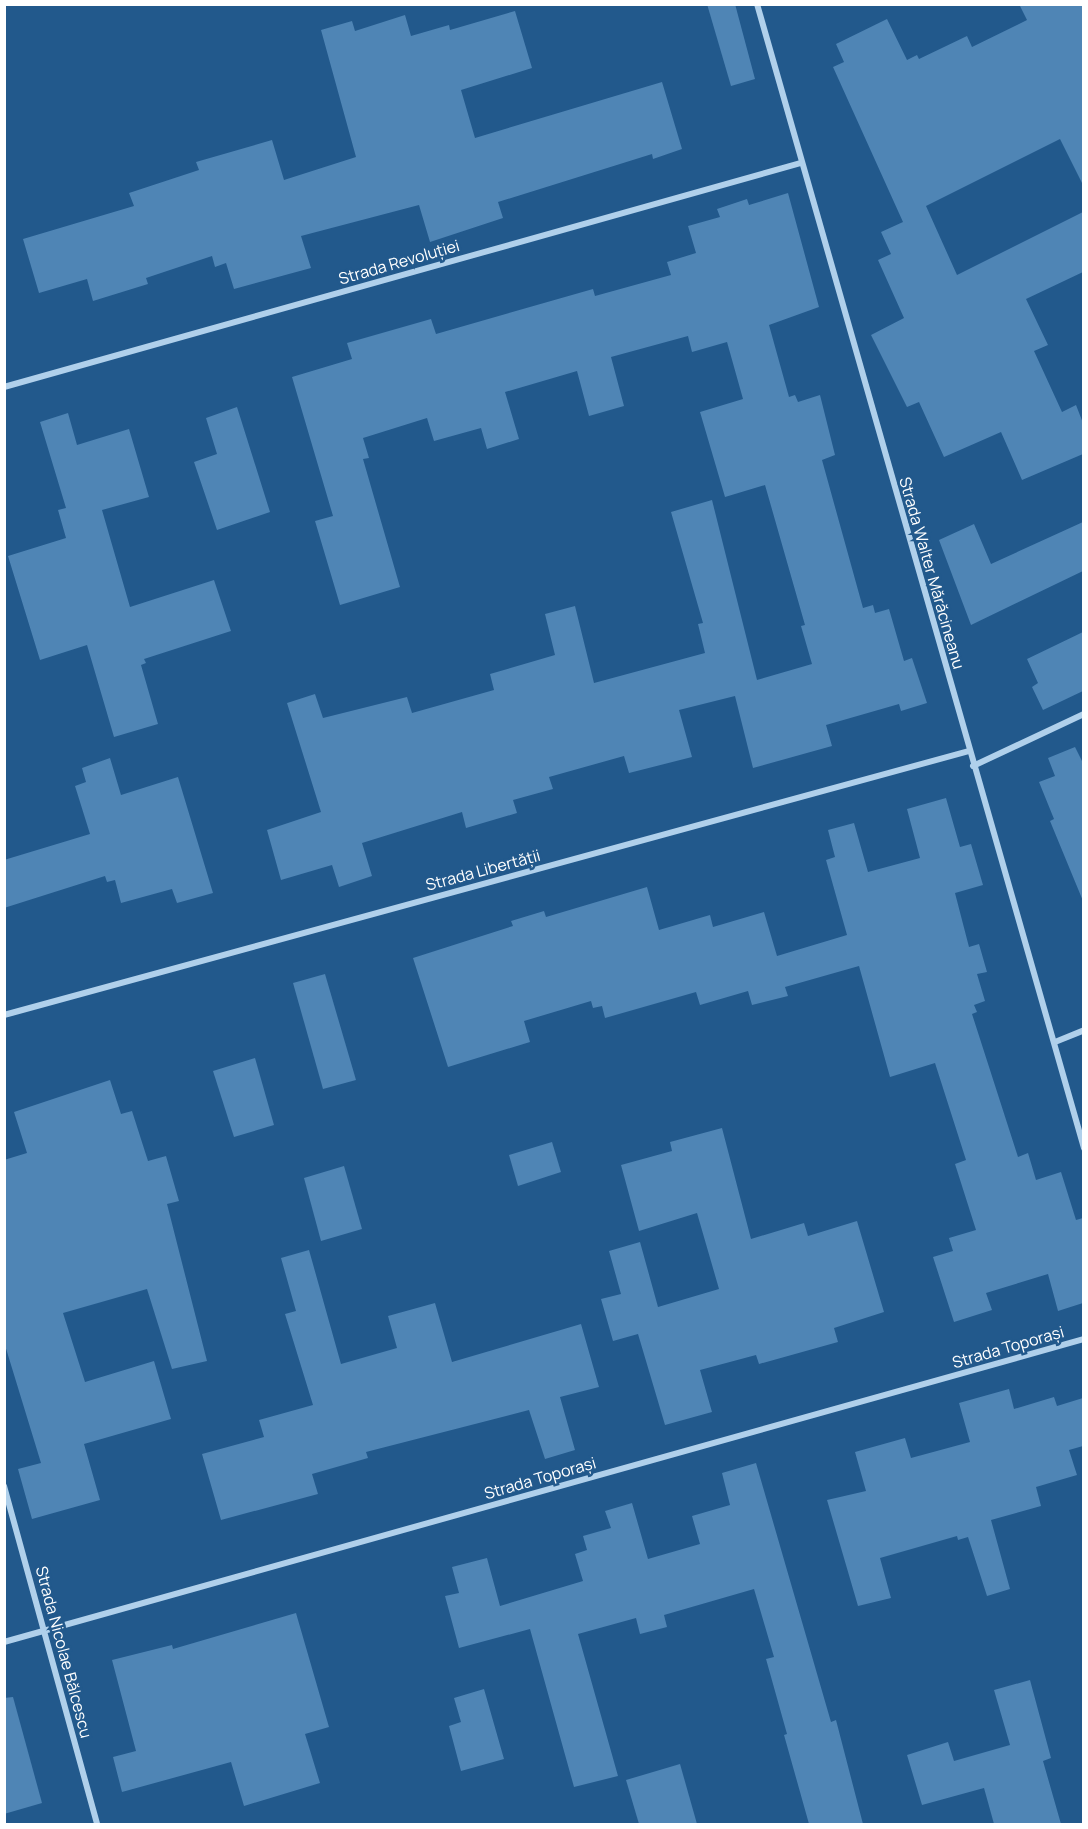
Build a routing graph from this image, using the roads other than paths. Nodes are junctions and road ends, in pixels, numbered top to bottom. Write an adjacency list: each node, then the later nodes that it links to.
1 (757, 4): 2 (street, Strada Walter Mărăcineanu)
2 (801, 163): 3 (street, Strada Revoluției); 5 (street, Strada Walter Mărăcineanu)
3 (4, 387)
4 (1083, 714): 6 (street)
5 (969, 751): 6 (street, Strada Walter Mărăcineanu); 7 (street, Strada Libertății)
6 (973, 766): 9 (street, Strada Walter Mărăcineanu)
7 (4, 1015)
8 (1083, 1030): 9 (street)
9 (1055, 1042): 10 (street, Strada Walter Mărăcineanu)
10 (1083, 1148)
11 (1083, 1340): 13 (street, Strada Toporași)
12 (4, 1486): 13 (street, Strada Nicolae Bălcescu)
13 (45, 1632): 14 (street, Strada Toporași); 15 (street, Strada Nicolae Bălcescu)
14 (4, 1642)
15 (97, 1824)

